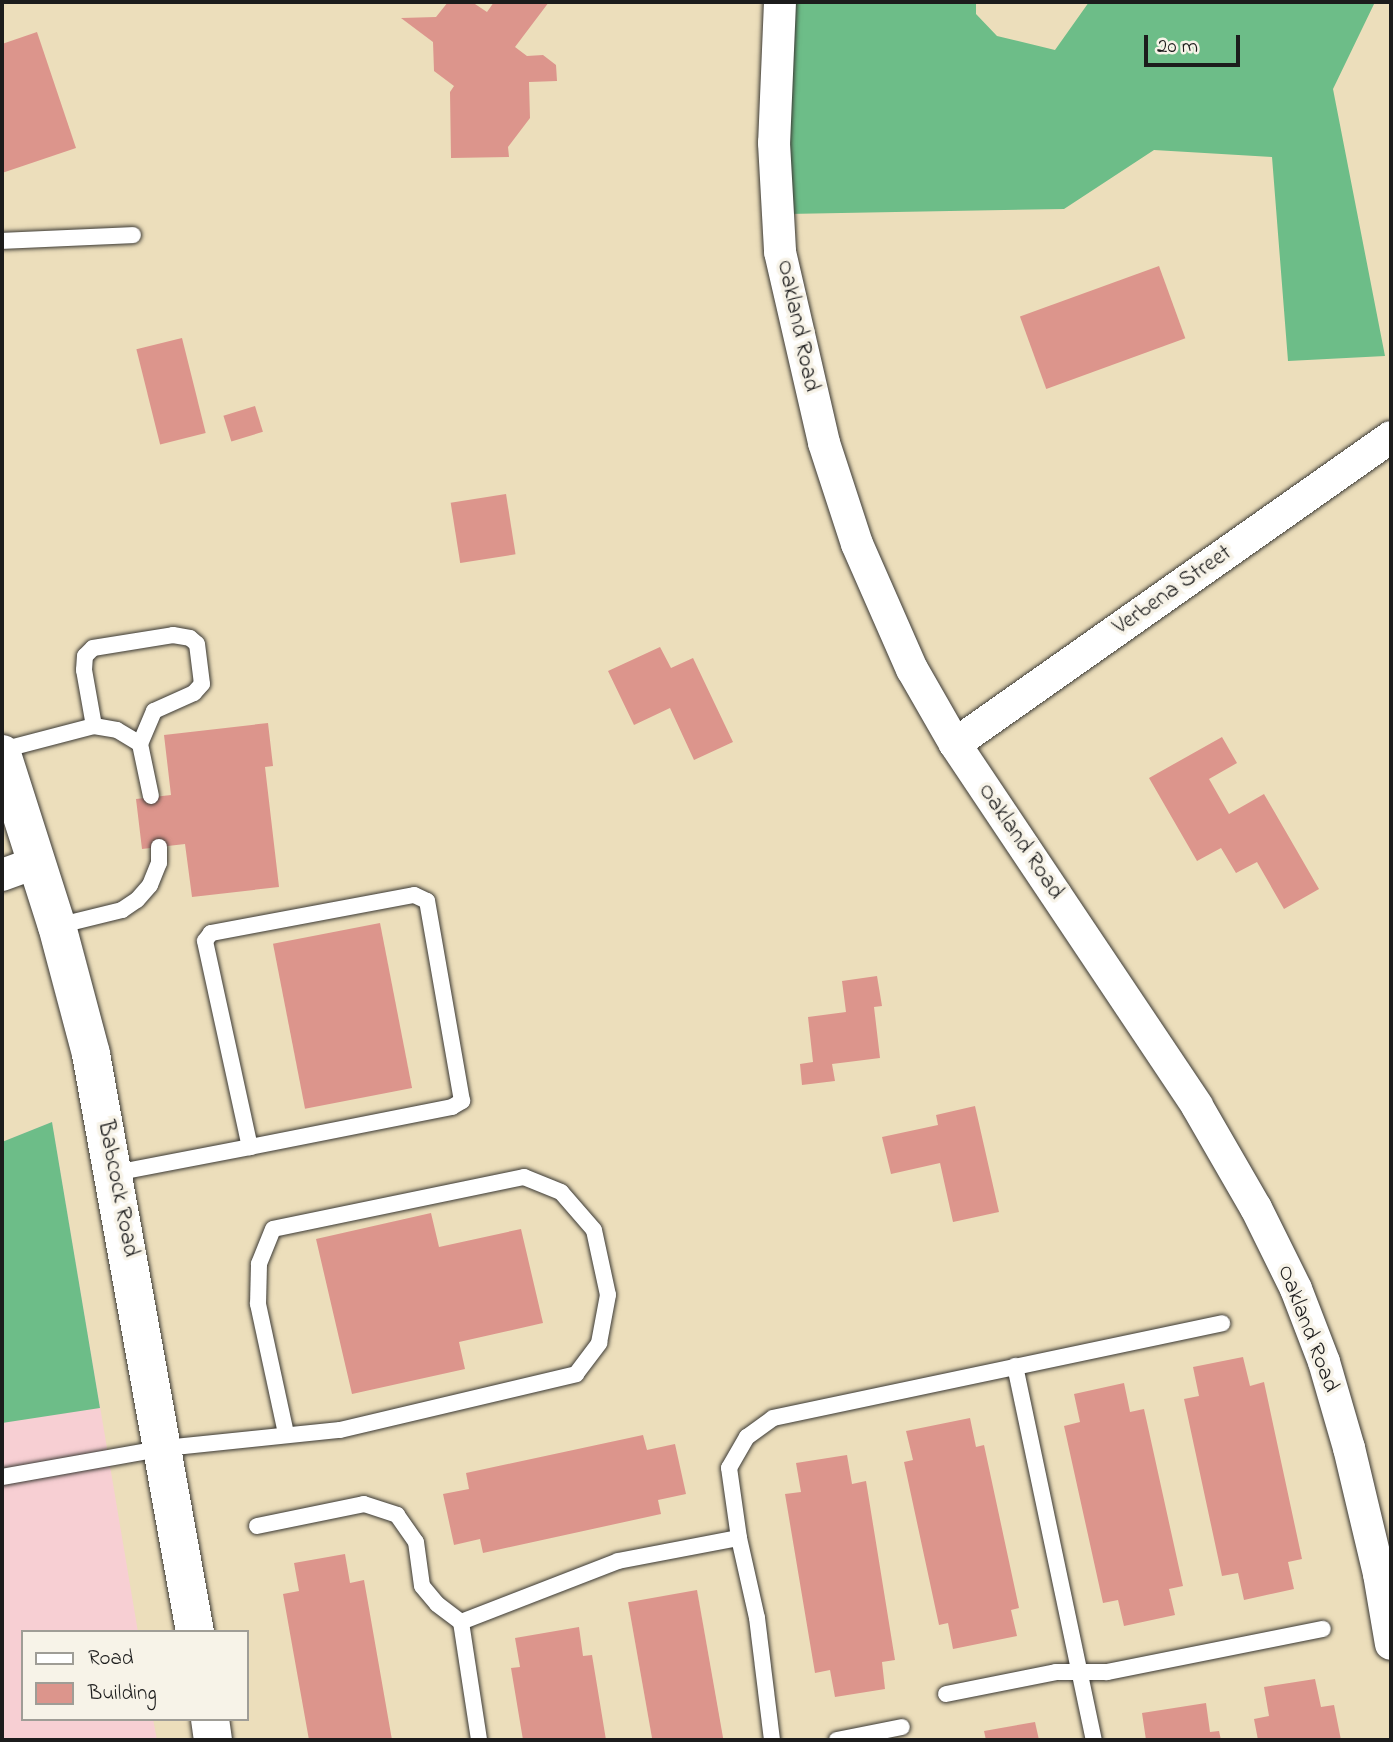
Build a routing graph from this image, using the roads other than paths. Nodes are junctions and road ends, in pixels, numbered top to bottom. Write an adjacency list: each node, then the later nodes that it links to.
1 (780, 2): 7 (street, Oakland Road)
2 (133, 235): 3 (lane)
3 (2, 241)
4 (1391, 437): 7 (street, Verbena Street)
5 (94, 726): 6 (lane); 6 (lane); 8 (lane)
6 (140, 744): 9 (lane)
7 (955, 744): 26 (street, Oakland Road)
8 (2, 752): 10 (main road, Babcock Road)
9 (151, 796)
10 (9, 809): 12 (main road, Babcock Road)
11 (159, 847): 13 (lane)
12 (18, 869): 13 (main road, Babcock Road)
13 (57, 926): 15 (main road, Babcock Road)
14 (250, 1147): 14 (lane); 15 (lane)
15 (115, 1173): 19 (main road, Babcock Road)
16 (1222, 1323): 17 (lane)
17 (1015, 1366): 22 (lane); 27 (lane)
18 (286, 1434): 18 (lane); 19 (lane)
19 (165, 1448): 20 (lane); 25 (main road, Babcock Road)
20 (2, 1477)
21 (257, 1526): 23 (lane)
22 (739, 1538): 23 (lane); 33 (lane)
23 (461, 1622): 32 (lane)
24 (1323, 1629): 27 (lane)
25 (195, 1630)
26 (1391, 1644)
27 (1081, 1672): 28 (lane); 35 (lane)
28 (946, 1694)
29 (210, 1721): 31 (main road)
30 (902, 1727): 34 (lane)
31 (214, 1740)
32 (479, 1740)
33 (772, 1740)
34 (837, 1740)
35 (1094, 1740)

